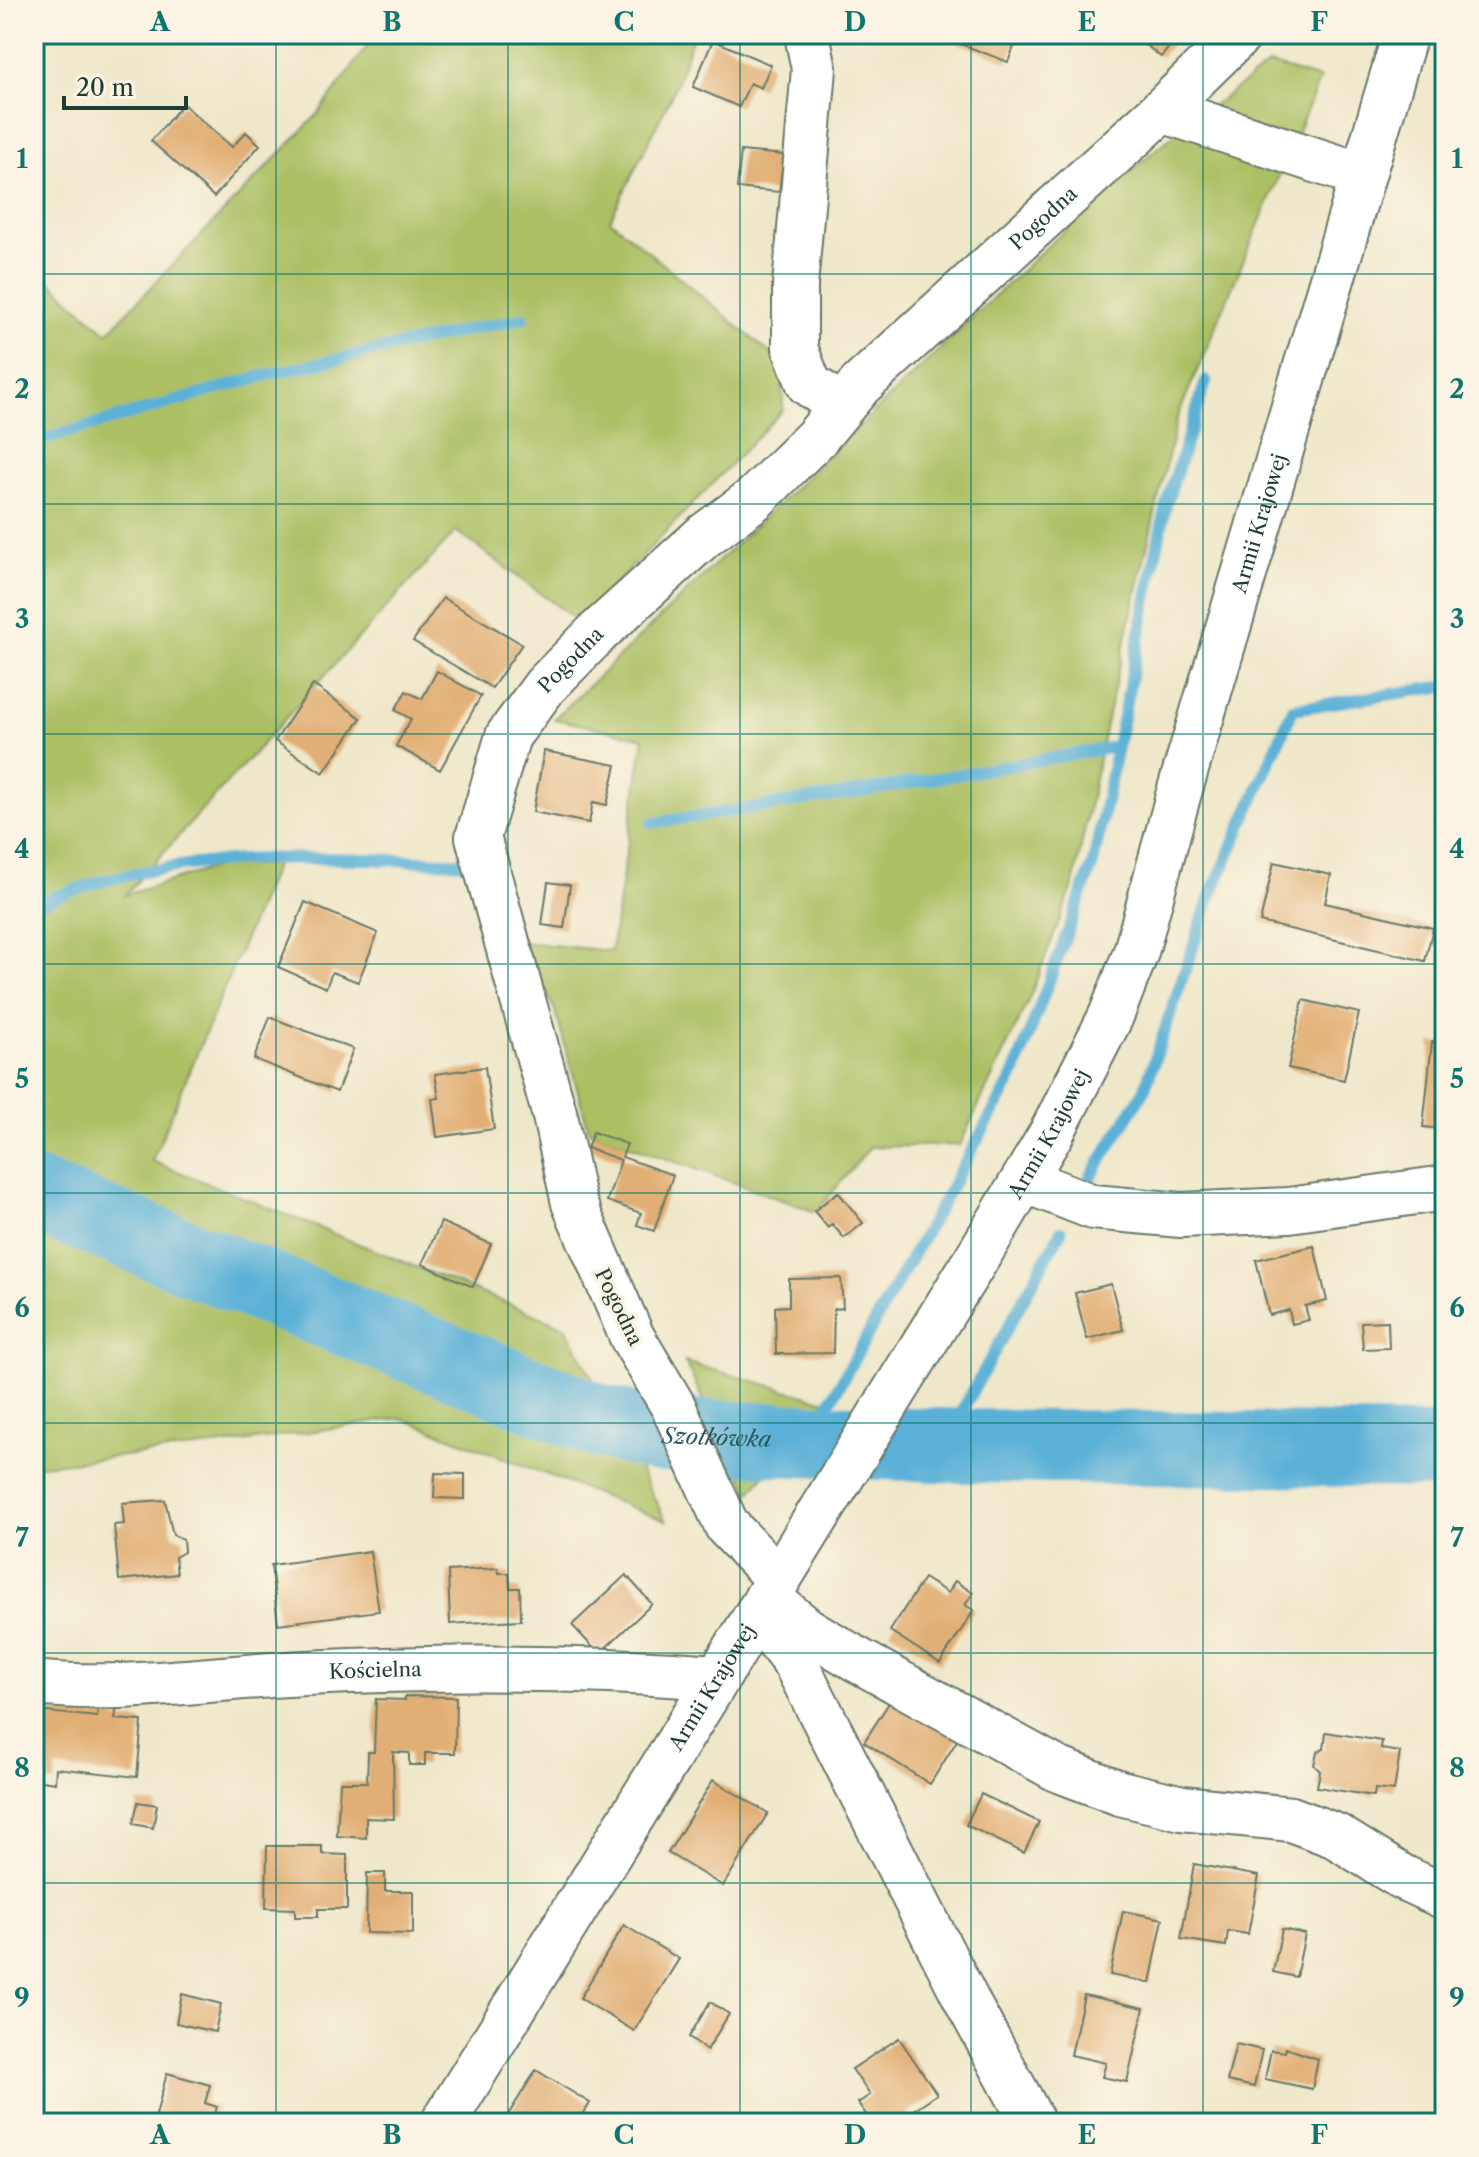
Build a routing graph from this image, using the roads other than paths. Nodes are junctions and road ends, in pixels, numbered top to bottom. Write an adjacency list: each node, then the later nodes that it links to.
1 (807, 34): 6 (street)
2 (1240, 34): 4 (street, Pogodna)
3 (1405, 34): 5 (street, Armii Krajowej)
4 (1162, 110): 5 (street); 6 (street, Pogodna)
5 (1361, 175): 7 (street, Armii Krajowej)
6 (841, 407): 9 (street, Pogodna)
7 (1024, 1180): 8 (street); 9 (street, Armii Krajowej)
8 (1445, 1188)
9 (768, 1596): 10 (street, Armii Krajowej); 12 (street); 14 (street)
10 (717, 1677): 11 (street, Kościelna); 13 (street, Armii Krajowej)
11 (34, 1683)
12 (1445, 1897)
13 (443, 2123)
14 (1033, 2123)

